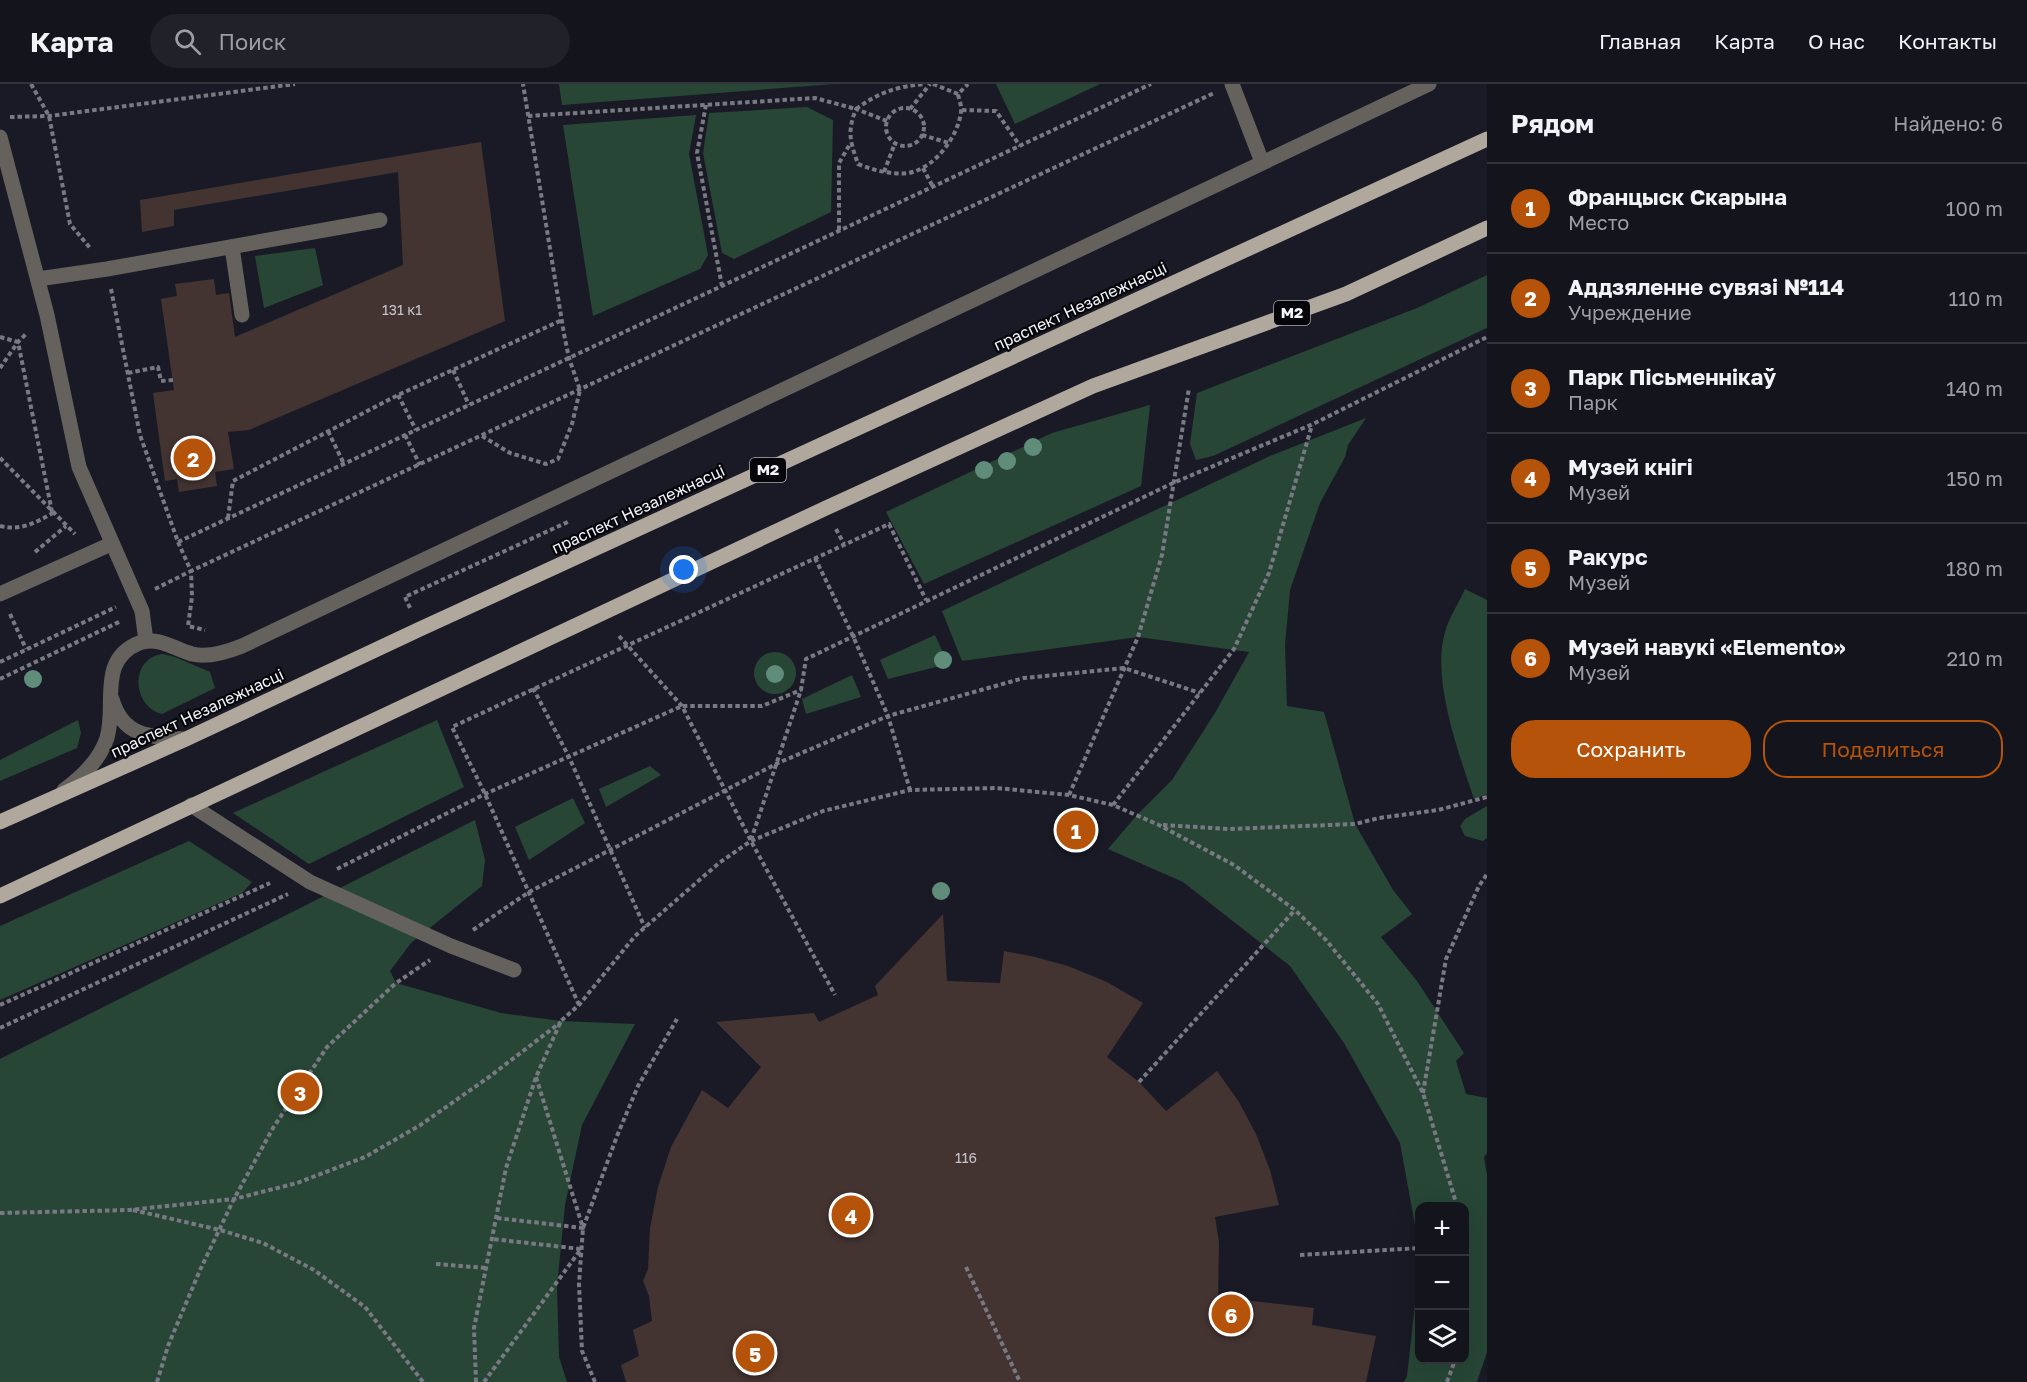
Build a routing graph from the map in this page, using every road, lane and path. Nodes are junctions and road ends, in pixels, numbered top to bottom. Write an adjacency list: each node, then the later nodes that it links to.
1 (31, 84): 15 (path)
2 (295, 84): 15 (path)
3 (523, 84): 16 (path)
4 (924, 84): 12 (path)
5 (932, 84): 10 (path); 13 (path)
6 (968, 84): 10 (path)
7 (1151, 84): 25 (path)
8 (1232, 84): 26 (lane); 49 (path)
9 (1429, 84): 26 (lane)
10 (958, 94): 14 (path)
11 (706, 105): 12 (path); 16 (path); 36 (path)
12 (856, 109): 18 (path); 22 (path)
13 (910, 109): 18 (path); 19 (path)
14 (962, 110): 24 (path); 25 (path)
15 (49, 116): 17 (path); 34 (path)
16 (528, 116): 39 (path)
17 (0, 117)
18 (887, 121): 23 (path)
19 (922, 135): 23 (path); 24 (path)
20 (0, 137): 35 (lane)
21 (1487, 139): 90 (main road, праспект Незалежнасці / М2)
22 (850, 143): 28 (path); 32 (path)
23 (895, 143): 28 (path)
24 (949, 143): 27 (path)
25 (1020, 146): 29 (path)
26 (1262, 162): 78 (lane)
27 (923, 168): 28 (path); 29 (path)
28 (884, 172)
29 (933, 187): 32 (path)
30 (380, 220): 33 (lane)
31 (1487, 228): 99 (main road, М2)
32 (839, 230): 36 (path)
33 (232, 247): 34 (lane); 38 (lane)
34 (107, 269): 35 (lane); 46 (path)
35 (38, 279): 37 (lane)
36 (722, 286): 43 (path)
37 (47, 315): 42 (path); 66 (lane)
38 (242, 315)
39 (562, 320): 43 (path); 45 (path)
40 (1487, 337): 52 (path)
41 (0, 338): 42 (path)
42 (18, 342): 44 (path); 61 (path)
43 (569, 358): 49 (path); 51 (path)
44 (0, 368)
45 (453, 370): 50 (path); 51 (path)
46 (128, 373): 47 (path); 65 (path)
47 (173, 380)
48 (1189, 388): 60 (path)
49 (579, 390): 56 (path); 56 (path)
50 (398, 395): 53 (path); 54 (path)
51 (469, 405): 53 (path)
52 (1312, 424): 60 (path); 87 (path)
53 (416, 430): 55 (path)
54 (328, 431): 58 (path); 62 (path)
55 (405, 435): 58 (path); 59 (path)
56 (481, 436): 59 (path)
57 (0, 458): 61 (path)
58 (344, 464): 62 (path)
59 (420, 465): 69 (path)
60 (1173, 483): 72 (path); 82 (path)
61 (53, 513): 64 (path)
62 (228, 519): 65 (path)
63 (66, 525): 67 (path)
64 (0, 526)
65 (178, 542): 69 (path)
66 (111, 543): 70 (lane); 71 (lane)
67 (28, 557)
68 (815, 558): 72 (path); 77 (path); 79 (path)
69 (191, 572): 71 (path); 75 (path)
70 (1, 594): 80 (path)
71 (137, 598): 78 (lane)
72 (926, 600): 77 (path)
73 (119, 606): 80 (path)
74 (125, 620): 83 (path)
75 (208, 630)
76 (619, 636): 79 (path)
77 (853, 636): 86 (path); 89 (path)
78 (146, 641): 84 (lane)
79 (626, 646): 85 (path); 88 (path)
80 (26, 650): 81 (path)
81 (0, 662)
82 (1124, 668): 87 (path); 89 (path); 96 (path)
83 (0, 679)
84 (111, 679): 90 (lane); 98 (lane)
85 (533, 688): 91 (path); 95 (path)
86 (801, 690): 88 (path); 92 (path)
87 (1200, 693): 100 (path)
88 (682, 706): 91 (path); 94 (path)
89 (888, 716): 92 (path); 93 (path)
90 (186, 739): 98 (main road, праспект Незалежнасці / М2)
91 (569, 757): 95 (path); 104 (path)
92 (778, 763): 94 (path); 103 (path)
93 (910, 790): 96 (path); 103 (path)
94 (726, 791): 103 (path); 104 (path)
95 (485, 794): 107 (path); 109 (path)
96 (1069, 795): 100 (path)
97 (1487, 797): 102 (path)
98 (49, 800): 101 (main road, праспект Незалежнасці / М2)
99 (191, 805): 107 (lane); 110 (main road, М2)
100 (1113, 805): 102 (path)
101 (0, 822)
102 (1159, 825): 111 (path)
103 (751, 841): 112 (path); 115 (path)
104 (610, 850): 109 (path); 112 (path)
105 (1487, 874): 123 (path)
106 (275, 881): 116 (path)
107 (310, 882): 113 (lane)
108 (283, 886): 120 (path)
109 (529, 892): 113 (path); 117 (path)
110 (0, 896)
111 (1295, 910): 122 (path); 123 (path)
112 (645, 928): 117 (path)
113 (451, 946): 114 (lane); 124 (path)
114 (514, 970)
115 (835, 995)
116 (0, 1005)
117 (579, 1005): 119 (path)
118 (677, 1019): 129 (path)
119 (561, 1021): 121 (path); 124 (path)
120 (0, 1028)
121 (536, 1077): 128 (path); 129 (path)
122 (1139, 1082)
123 (1423, 1093): 125 (path)
124 (234, 1199): 126 (path); 130 (path)
125 (1456, 1202)
126 (129, 1210): 127 (path); 130 (path)
127 (0, 1213)
128 (497, 1218): 129 (path); 131 (path)
129 (583, 1228): 132 (path)
130 (220, 1230): 139 (path); 140 (path)
131 (492, 1239): 132 (path); 137 (path)
132 (581, 1248): 142 (path); 143 (path)
133 (1415, 1248): 134 (path)
134 (1300, 1254)
135 (436, 1264): 137 (path)
136 (966, 1267): 144 (path)
137 (486, 1268): 141 (path)
138 (1453, 1364): 145 (path)
139 (157, 1382)
140 (423, 1382)
141 (476, 1382)
142 (484, 1382)
143 (595, 1382)
144 (1020, 1382)
145 (1447, 1382)

